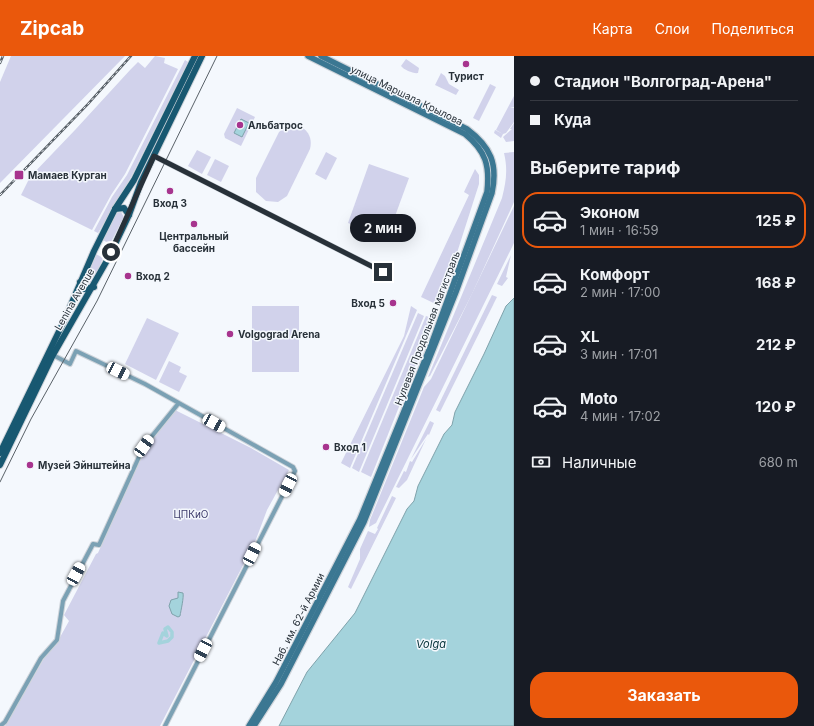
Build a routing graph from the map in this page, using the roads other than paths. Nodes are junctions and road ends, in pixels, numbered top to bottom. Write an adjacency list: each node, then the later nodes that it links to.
1 (195, 56): 8 (main road, Lenina Avenue)
2 (202, 56): 7 (main road, Lenina Avenue)
3 (308, 56): 5 (main road, улица Маршала Крылова)
4 (321, 56): 6 (main road, улица Маршала Крылова)
5 (475, 142): 17 (main road, Нулевая Продольная магистраль)
6 (490, 154): 17 (main road, Нулевая Продольная магистраль)
7 (154, 156): 9 (main road, Lenina Avenue); 10 (street)
8 (116, 209): 9 (main road); 11 (main road, Lenina Avenue)
9 (129, 215): 12 (main road, Lenina Avenue)
10 (383, 272)
11 (80, 282): 12 (main road); 15 (main road, Lenina Avenue)
12 (94, 287): 13 (main road, Lenina Avenue)
13 (53, 355): 14 (street); 16 (main road, Lenina Avenue)
14 (178, 404): 18 (street); 19 (street)
15 (0, 452)
16 (0, 465)
17 (362, 520): 20 (main road, Наб. им. 62-й Армии); 21 (main road, Наб. им. 62-й Армии)
18 (0, 726)
19 (164, 726)
20 (248, 726)
21 (254, 726)

